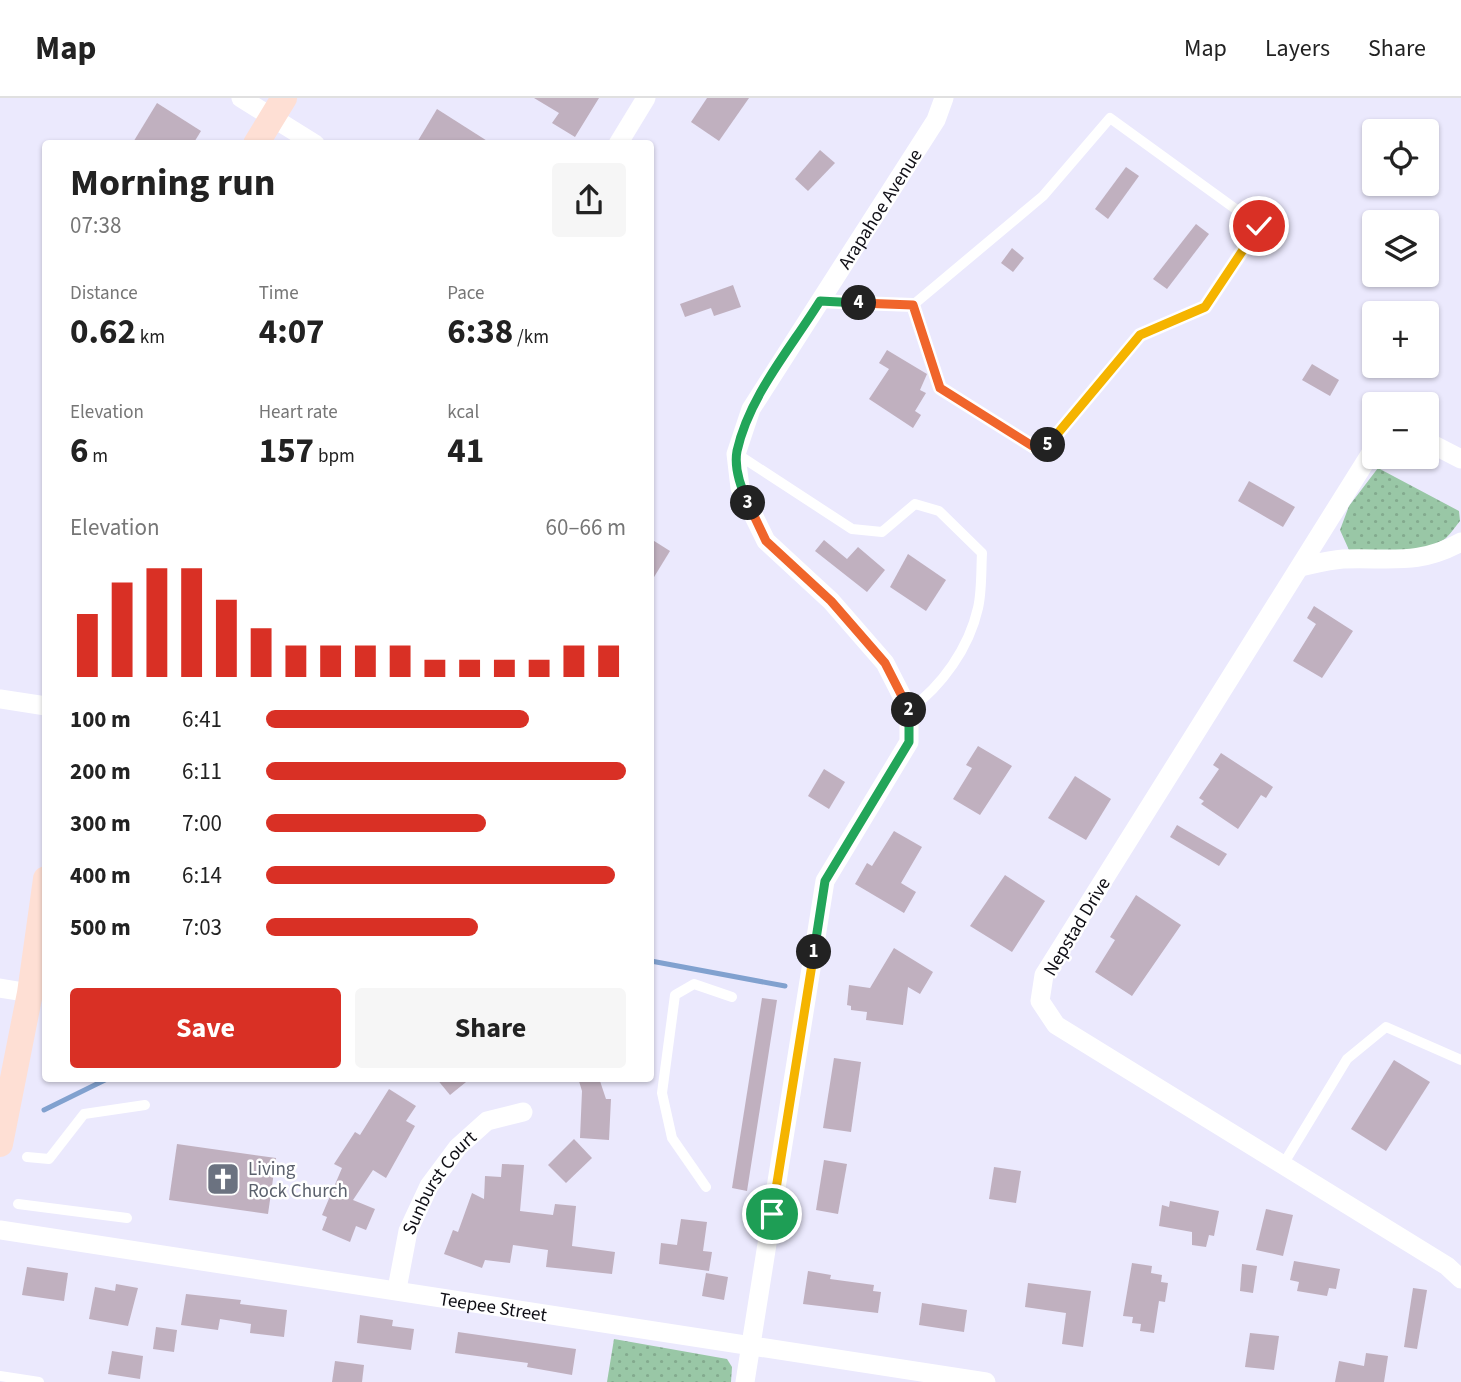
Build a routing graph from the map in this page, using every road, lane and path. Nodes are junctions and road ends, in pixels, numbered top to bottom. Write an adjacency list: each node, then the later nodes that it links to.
1 (241, 98): 4 (street)
2 (646, 98): 7 (street)
3 (944, 98): 8 (street, Arapahoe Avenue)
4 (278, 108): 5 (street); 6 (street)
5 (258, 140)
6 (310, 140)
7 (620, 140)
8 (820, 301): 9 (lane); 11 (street, Arapahoe Avenue)
9 (913, 305): 9 (lane)
10 (1439, 448): 12 (street)
11 (736, 454): 18 (street, Arapahoe Avenue); 18 (lane)
12 (1461, 460)
13 (1362, 467): 15 (street, Nepstad Drive)
14 (1461, 542): 15 (street)
15 (1300, 567): 28 (street, Nepstad Drive)
16 (0, 699): 17 (street)
17 (42, 705)
18 (909, 710): 35 (street, Arapahoe Avenue)
19 (42, 908): 21 (street)
20 (0, 988): 21 (street)
21 (30, 993): 26 (street)
22 (732, 997): 29 (lane)
23 (1461, 1060): 28 (lane)
24 (145, 1105): 27 (lane)
25 (523, 1112): 34 (street, Sunburst Court)
26 (0, 1144)
27 (27, 1157)
28 (1284, 1163): 33 (street, Nepstad Drive)
29 (706, 1187)
30 (18, 1204): 31 (lane)
31 (127, 1218)
32 (0, 1230): 34 (street, Teepee Street)
33 (1461, 1279)
34 (397, 1289): 35 (street, Teepee Street)
35 (750, 1346): 37 (street, Teepee Street); 39 (street, Arapahoe Avenue)
36 (0, 1376): 38 (lane)
37 (977, 1381)
38 (39, 1382)
39 (745, 1382)

